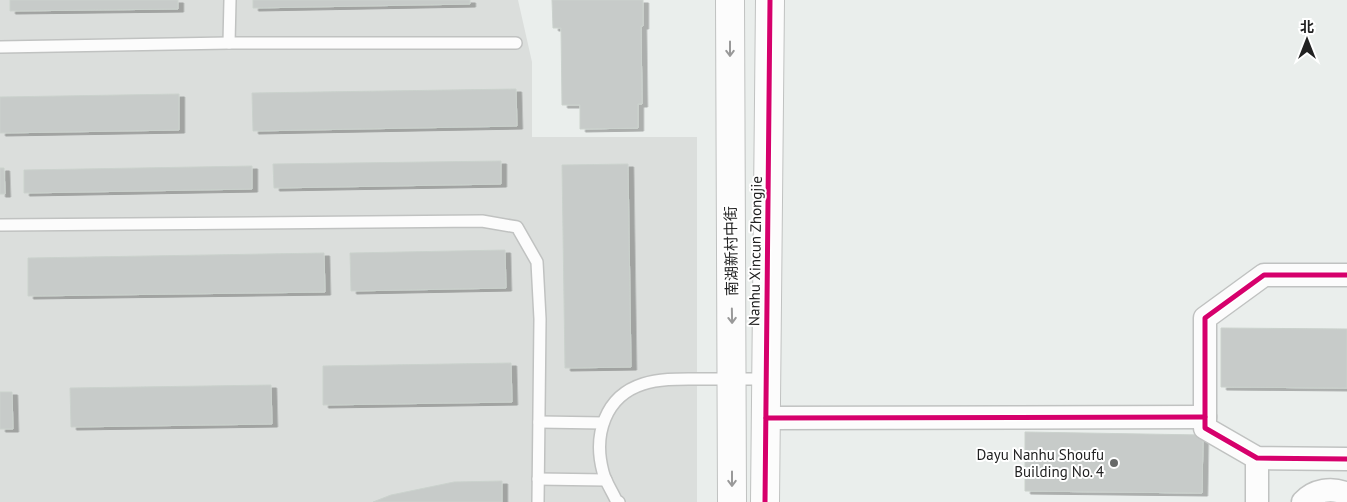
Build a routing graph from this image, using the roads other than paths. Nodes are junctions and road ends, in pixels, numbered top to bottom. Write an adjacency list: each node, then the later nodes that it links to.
1 (230, 0): 5 (lane)
2 (730, 0): 10 (street, 南湖新村中街, one-way to 10)
3 (770, 0): 9 (street, Nanhu Xincun Zhongjie)
4 (516, 42): 5 (lane)
5 (229, 43): 6 (lane)
6 (0, 47)
7 (0, 226): 13 (lane)
8 (1347, 275): 11 (street)
9 (766, 378): 10 (lane); 12 (street, Nanhu Xincun Zhongjie)
10 (732, 379): 14 (lane); 22 (street, 南湖新村中街, one-way to 22)
11 (1205, 417): 12 (street); 15 (street)
12 (766, 418): 23 (street, Nanhu Xincun Zhongjie)
13 (539, 422): 14 (lane); 17 (lane)
14 (602, 423): 18 (lane)
15 (1257, 458): 16 (street); 24 (street)
16 (1340, 459): 19 (street)
17 (538, 479): 18 (lane); 20 (lane)
18 (606, 480): 21 (lane)
19 (1340, 492): 25 (street)
20 (538, 502)
21 (619, 502)
22 (732, 502)
23 (765, 502)
24 (1257, 502)
25 (1303, 502)

